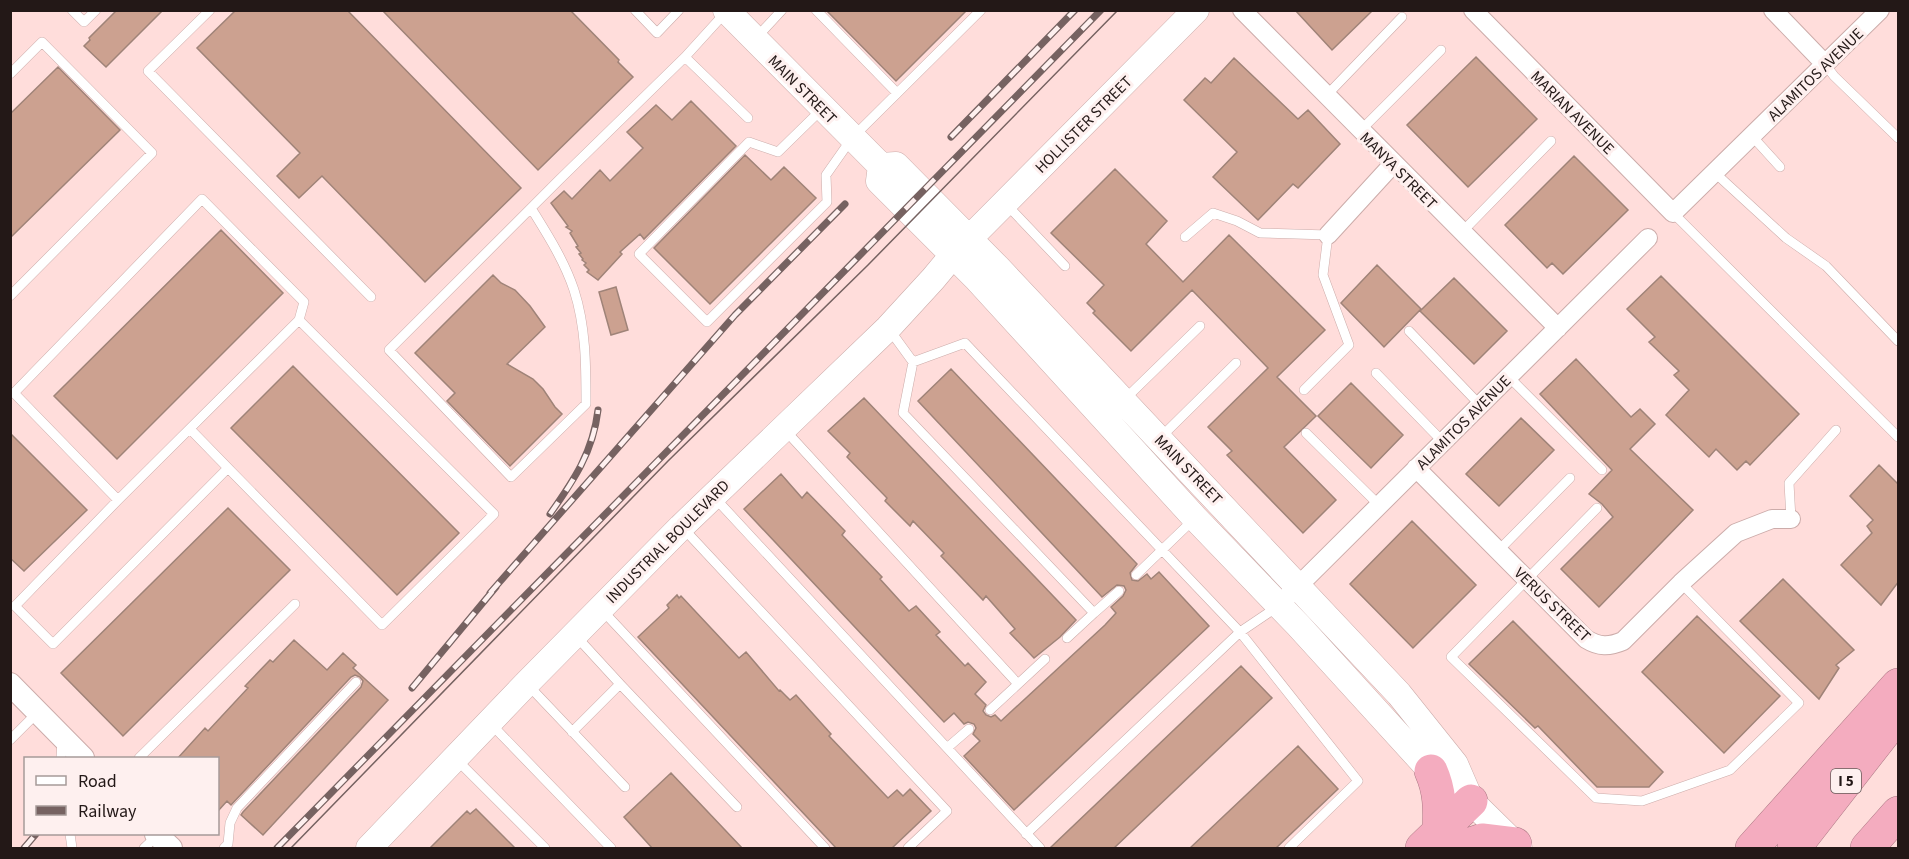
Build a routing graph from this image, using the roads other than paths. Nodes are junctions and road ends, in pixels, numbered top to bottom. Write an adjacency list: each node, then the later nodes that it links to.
1 (72, 10): 2 (lane)
2 (96, 10)
3 (210, 10): 43 (lane)
4 (635, 10): 5 (lane)
5 (679, 10)
6 (782, 10): 16 (lane)
7 (816, 10): 21 (lane)
8 (981, 10): 21 (lane)
9 (1196, 10): 33 (main road, HOLLISTER STREET)
10 (1242, 10): 22 (street, MANYA STREET)
11 (1473, 10): 35 (street, MARIAN AVENUE)
12 (1773, 10): 19 (street)
13 (1880, 10): 19 (street, ALAMITOS AVENUE)
14 (726, 11): 16 (main road, MAIN STREET); 18 (lane)
15 (1402, 17): 22 (lane)
16 (754, 40): 23 (main road, MAIN STREET)
17 (1441, 50): 25 (lane)
18 (684, 57): 24 (lane); 34 (lane)
19 (1826, 64): 26 (street, ALAMITOS AVENUE); 28 (lane)
20 (10, 74): 42 (lane)
21 (897, 93): 27 (lane)
22 (1326, 96): 25 (street, MANYA STREET)
23 (822, 109): 27 (main road, MAIN STREET); 27 (lane)
24 (748, 118)
25 (1360, 131): 30 (street, MANYA STREET)
26 (1750, 135): 31 (lane); 32 (street, ALAMITOS AVENUE)
27 (852, 138): 40 (main road, MAIN STREET)
28 (1899, 138)
29 (1551, 141): 36 (lane)
30 (1393, 164): 36 (street, MANYA STREET); 37 (street)
31 (1780, 167)
32 (1714, 172): 35 (street, ALAMITOS AVENUE); 49 (lane)
33 (1005, 203): 40 (main road, HOLLISTER STREET); 41 (lane)
34 (531, 208): 34 (lane)
35 (1673, 213): 61 (lane)
36 (1461, 232): 47 (street, MANYA STREET)
37 (1328, 235): 38 (lane); 54 (lane)
38 (1185, 237)
39 (1648, 238): 47 (street, ALAMITOS AVENUE)
40 (961, 247): 46 (main road, INDUSTRIAL BOULEVARD); 55 (main road, MAIN STREET); 72 (main road, MAIN STREET)
41 (1065, 266)
42 (10, 296)
43 (371, 297)
44 (299, 320): 58 (lane); 64 (lane); 69 (lane)
45 (1200, 326): 55 (lane)
46 (888, 327): 50 (lane); 57 (main road, INDUSTRIAL BOULEVARD)
47 (1558, 328): 53 (street, ALAMITOS AVENUE)
48 (1409, 331): 56 (lane)
49 (1899, 341)
50 (913, 362): 75 (lane); 86 (lane)
51 (1236, 363): 62 (lane)
52 (1376, 373): 63 (lane)
53 (1509, 377): 56 (street, ALAMITOS AVENUE); 66 (lane)
54 (1304, 390)
55 (1124, 400): 62 (main road, MAIN STREET)
56 (1480, 405): 63 (street, ALAMITOS AVENUE)
57 (783, 427): 68 (main road, INDUSTRIAL BOULEVARD); 95 (lane)
58 (190, 429): 64 (lane); 69 (lane)
59 (1836, 430): 73 (lane)
60 (1306, 433): 70 (lane)
61 (1899, 437)
62 (1159, 439): 80 (main road, MAIN STREET)
63 (1443, 442): 65 (street, ALAMITOS AVENUE)
64 (228, 468): 84 (lane)
65 (1416, 468): 70 (street, ALAMITOS AVENUE); 76 (street, VERUS STREET)
66 (1602, 470)
67 (1570, 478): 76 (lane)
68 (713, 496): 74 (main road, INDUSTRIAL BOULEVARD); 105 (lane)
69 (118, 500): 84 (lane)
70 (1379, 506): 80 (street, ALAMITOS AVENUE)
71 (1597, 508): 78 (lane)
72 (1195, 518): 75 (lane); 83 (main road, MAIN STREET)
73 (1791, 519): 79 (street, VERUS STREET)
74 (681, 527): 85 (main road, INDUSTRIAL BOULEVARD); 122 (lane)
75 (1161, 551): 77 (lane); 87 (lane)
76 (1498, 551): 78 (street, VERUS STREET)
77 (1136, 575)
78 (1526, 579): 79 (street, VERUS STREET); 79 (lane)
79 (1681, 582)
80 (1298, 586): 83 (street, ALAMITOS AVENUE); 112 (main road, MAIN STREET)
81 (1119, 591): 86 (lane)
82 (295, 604): 107 (lane)
83 (1279, 605): 87 (lane); 109 (main road, MAIN STREET)
84 (12, 606)
85 (600, 608): 88 (main road, INDUSTRIAL BOULEVARD); 121 (lane)
86 (1094, 613): 89 (lane)
87 (1240, 632): 114 (lane); 124 (lane)
88 (574, 635): 93 (main road, INDUSTRIAL BOULEVARD); 94 (lane)
89 (1066, 638)
90 (1045, 659): 95 (lane)
91 (356, 682): 117 (lane)
92 (10, 684): 98 (street)
93 (526, 684): 100 (main road, INDUSTRIAL BOULEVARD); 102 (lane)
94 (620, 684): 102 (lane); 111 (lane)
95 (1018, 684): 97 (lane)
96 (1899, 685): 125 (highway)
97 (990, 710)
98 (38, 712): 103 (lane); 104 (street)
99 (1899, 714): 126 (highway, I 5)
100 (489, 722): 108 (main road, INDUSTRIAL BOULEVARD); 120 (lane)
101 (969, 729): 105 (lane)
102 (572, 732): 110 (lane)
103 (10, 740)
104 (62, 748): 106 (street)
105 (947, 748): 114 (lane)
106 (79, 757)
107 (141, 757)
108 (455, 758): 118 (main road, INDUSTRIAL BOULEVARD); 119 (lane)
109 (1431, 771): 112 (main road, MAIN STREET); 115 (highway)
110 (625, 787)
111 (737, 807)
112 (1477, 807): 115 (highway); 116 (main road, MAIN STREET)
113 (1899, 813): 127 (highway)
114 (1026, 834): 123 (lane)
115 (1442, 844): 116 (highway)
116 (1517, 846)
117 (224, 849)
118 (369, 849)
119 (545, 849)
120 (611, 849)
121 (825, 849)
122 (908, 849)
123 (1040, 849)
124 (1289, 849)
125 (1752, 849)
126 (1794, 849)
127 (1868, 849)

